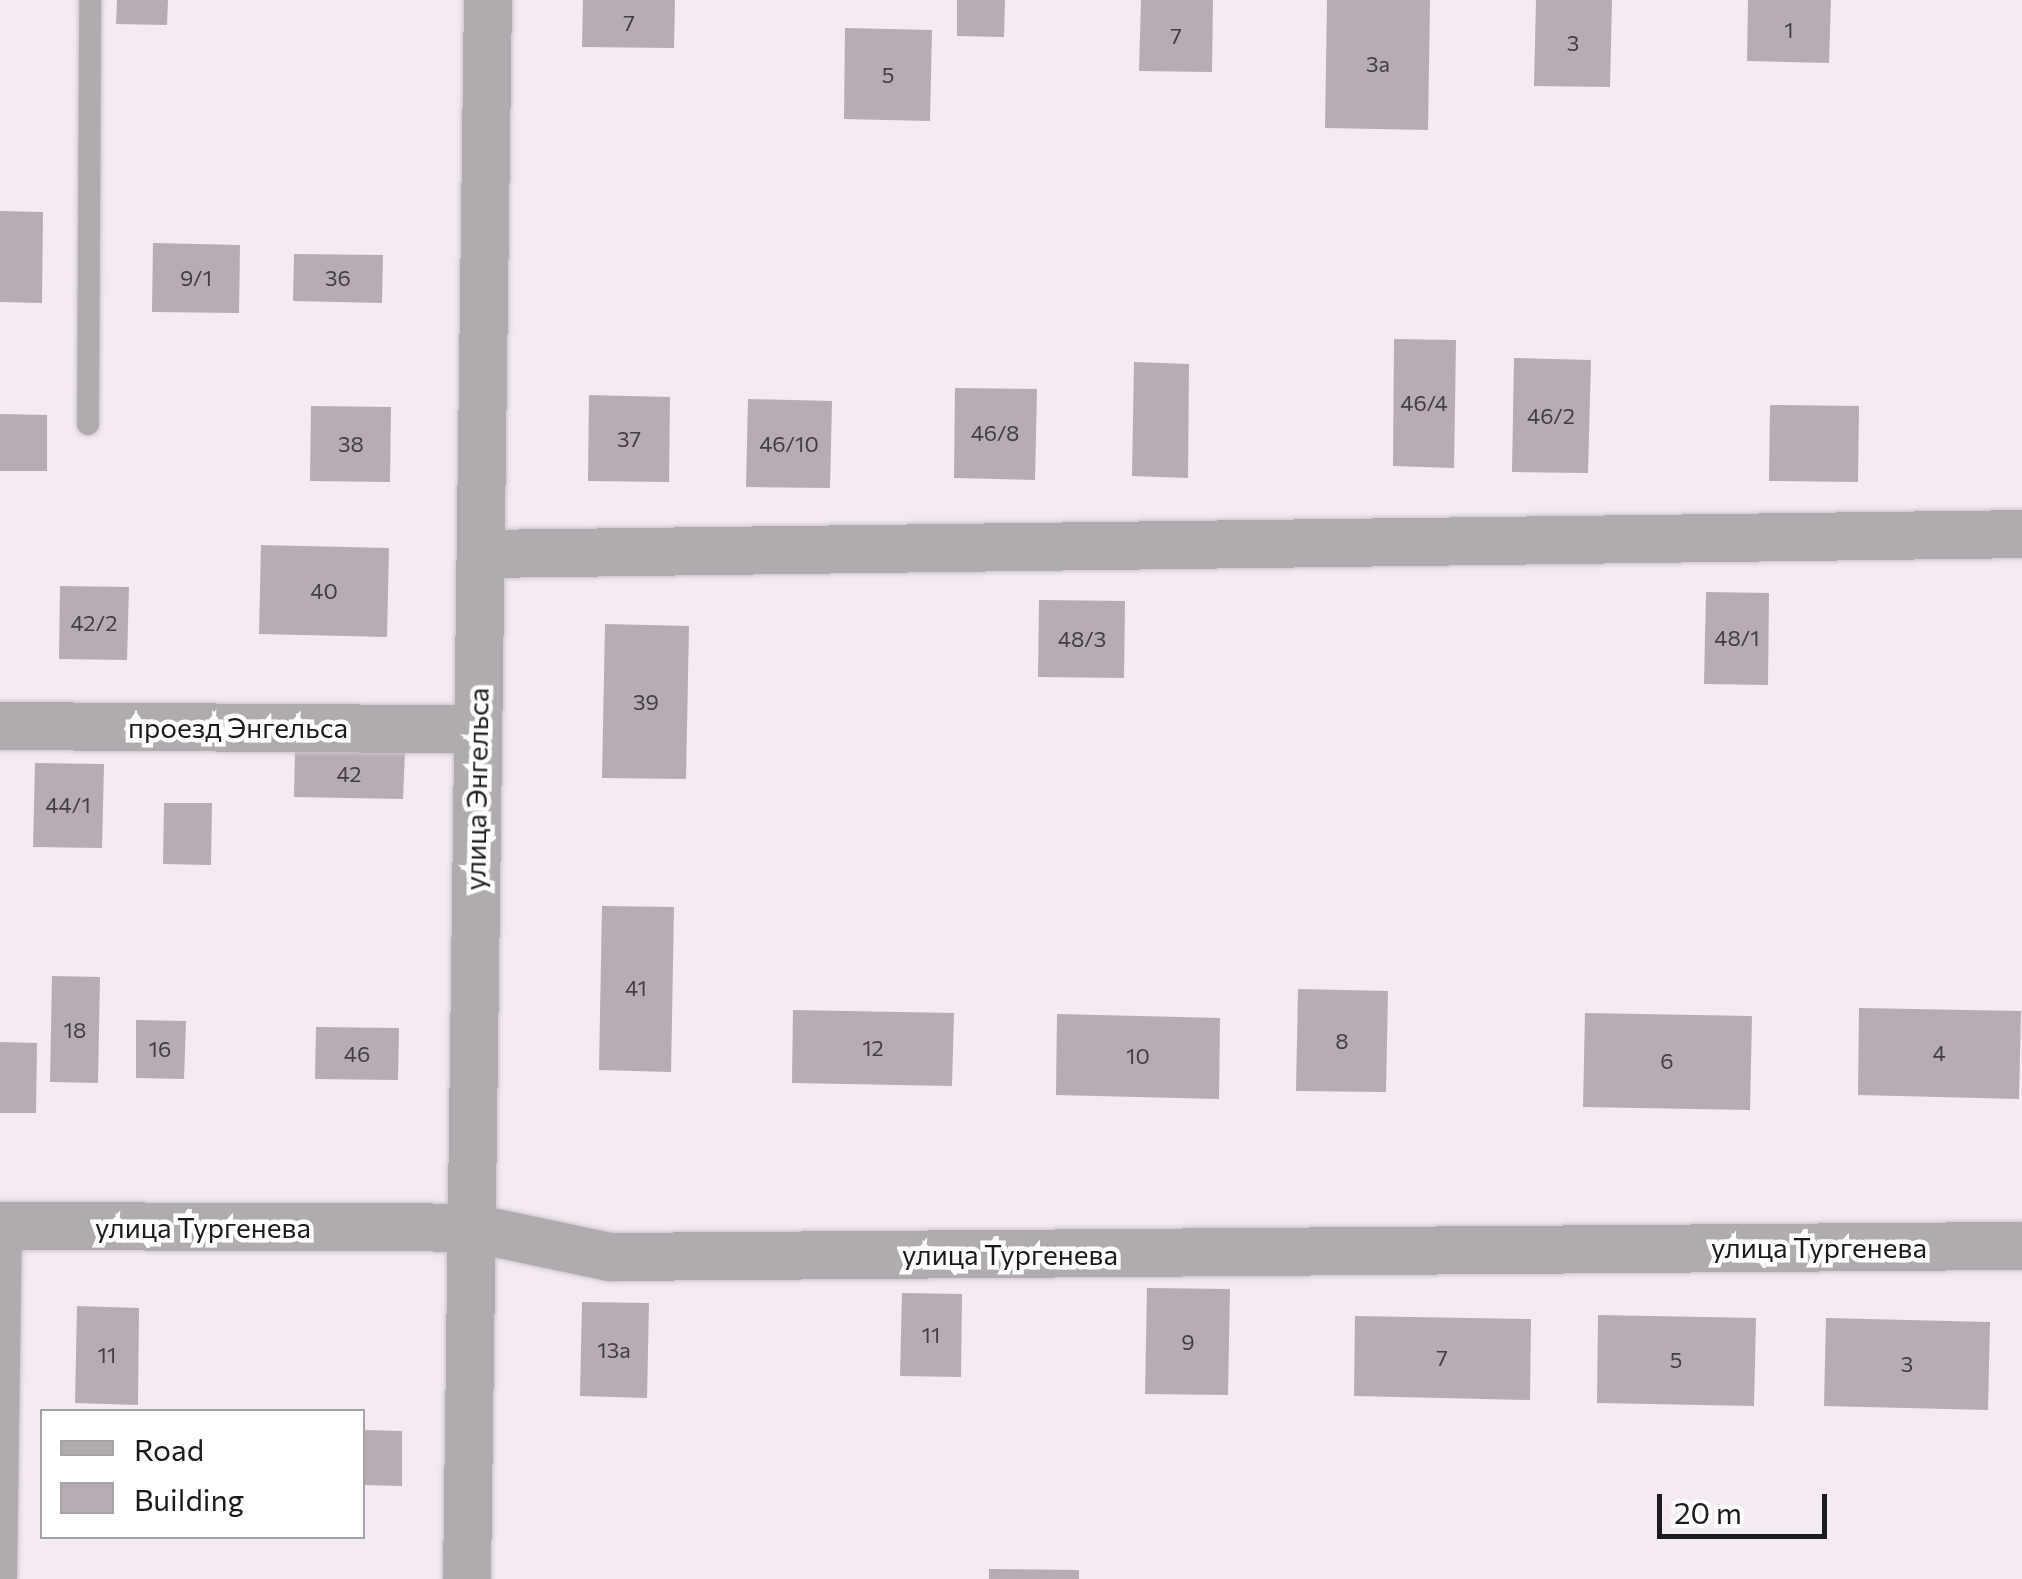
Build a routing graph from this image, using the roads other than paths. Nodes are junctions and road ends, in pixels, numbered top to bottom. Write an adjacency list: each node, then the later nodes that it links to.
1 (90, 0): 3 (lane)
2 (488, 0): 5 (street, улица Энгельса)
3 (88, 424)
4 (2022, 534): 5 (street)
5 (482, 554): 7 (street, улица Энгельса)
6 (0, 726): 7 (street, проезд Энгельса)
7 (476, 729): 9 (street, улица Энгельса)
8 (5, 1226): 9 (street, улица Тургенева); 11 (lane)
9 (472, 1228): 10 (street, улица Тургенева); 12 (street, улица Энгельса)
10 (2022, 1246)
11 (6, 1579)
12 (468, 1579)

